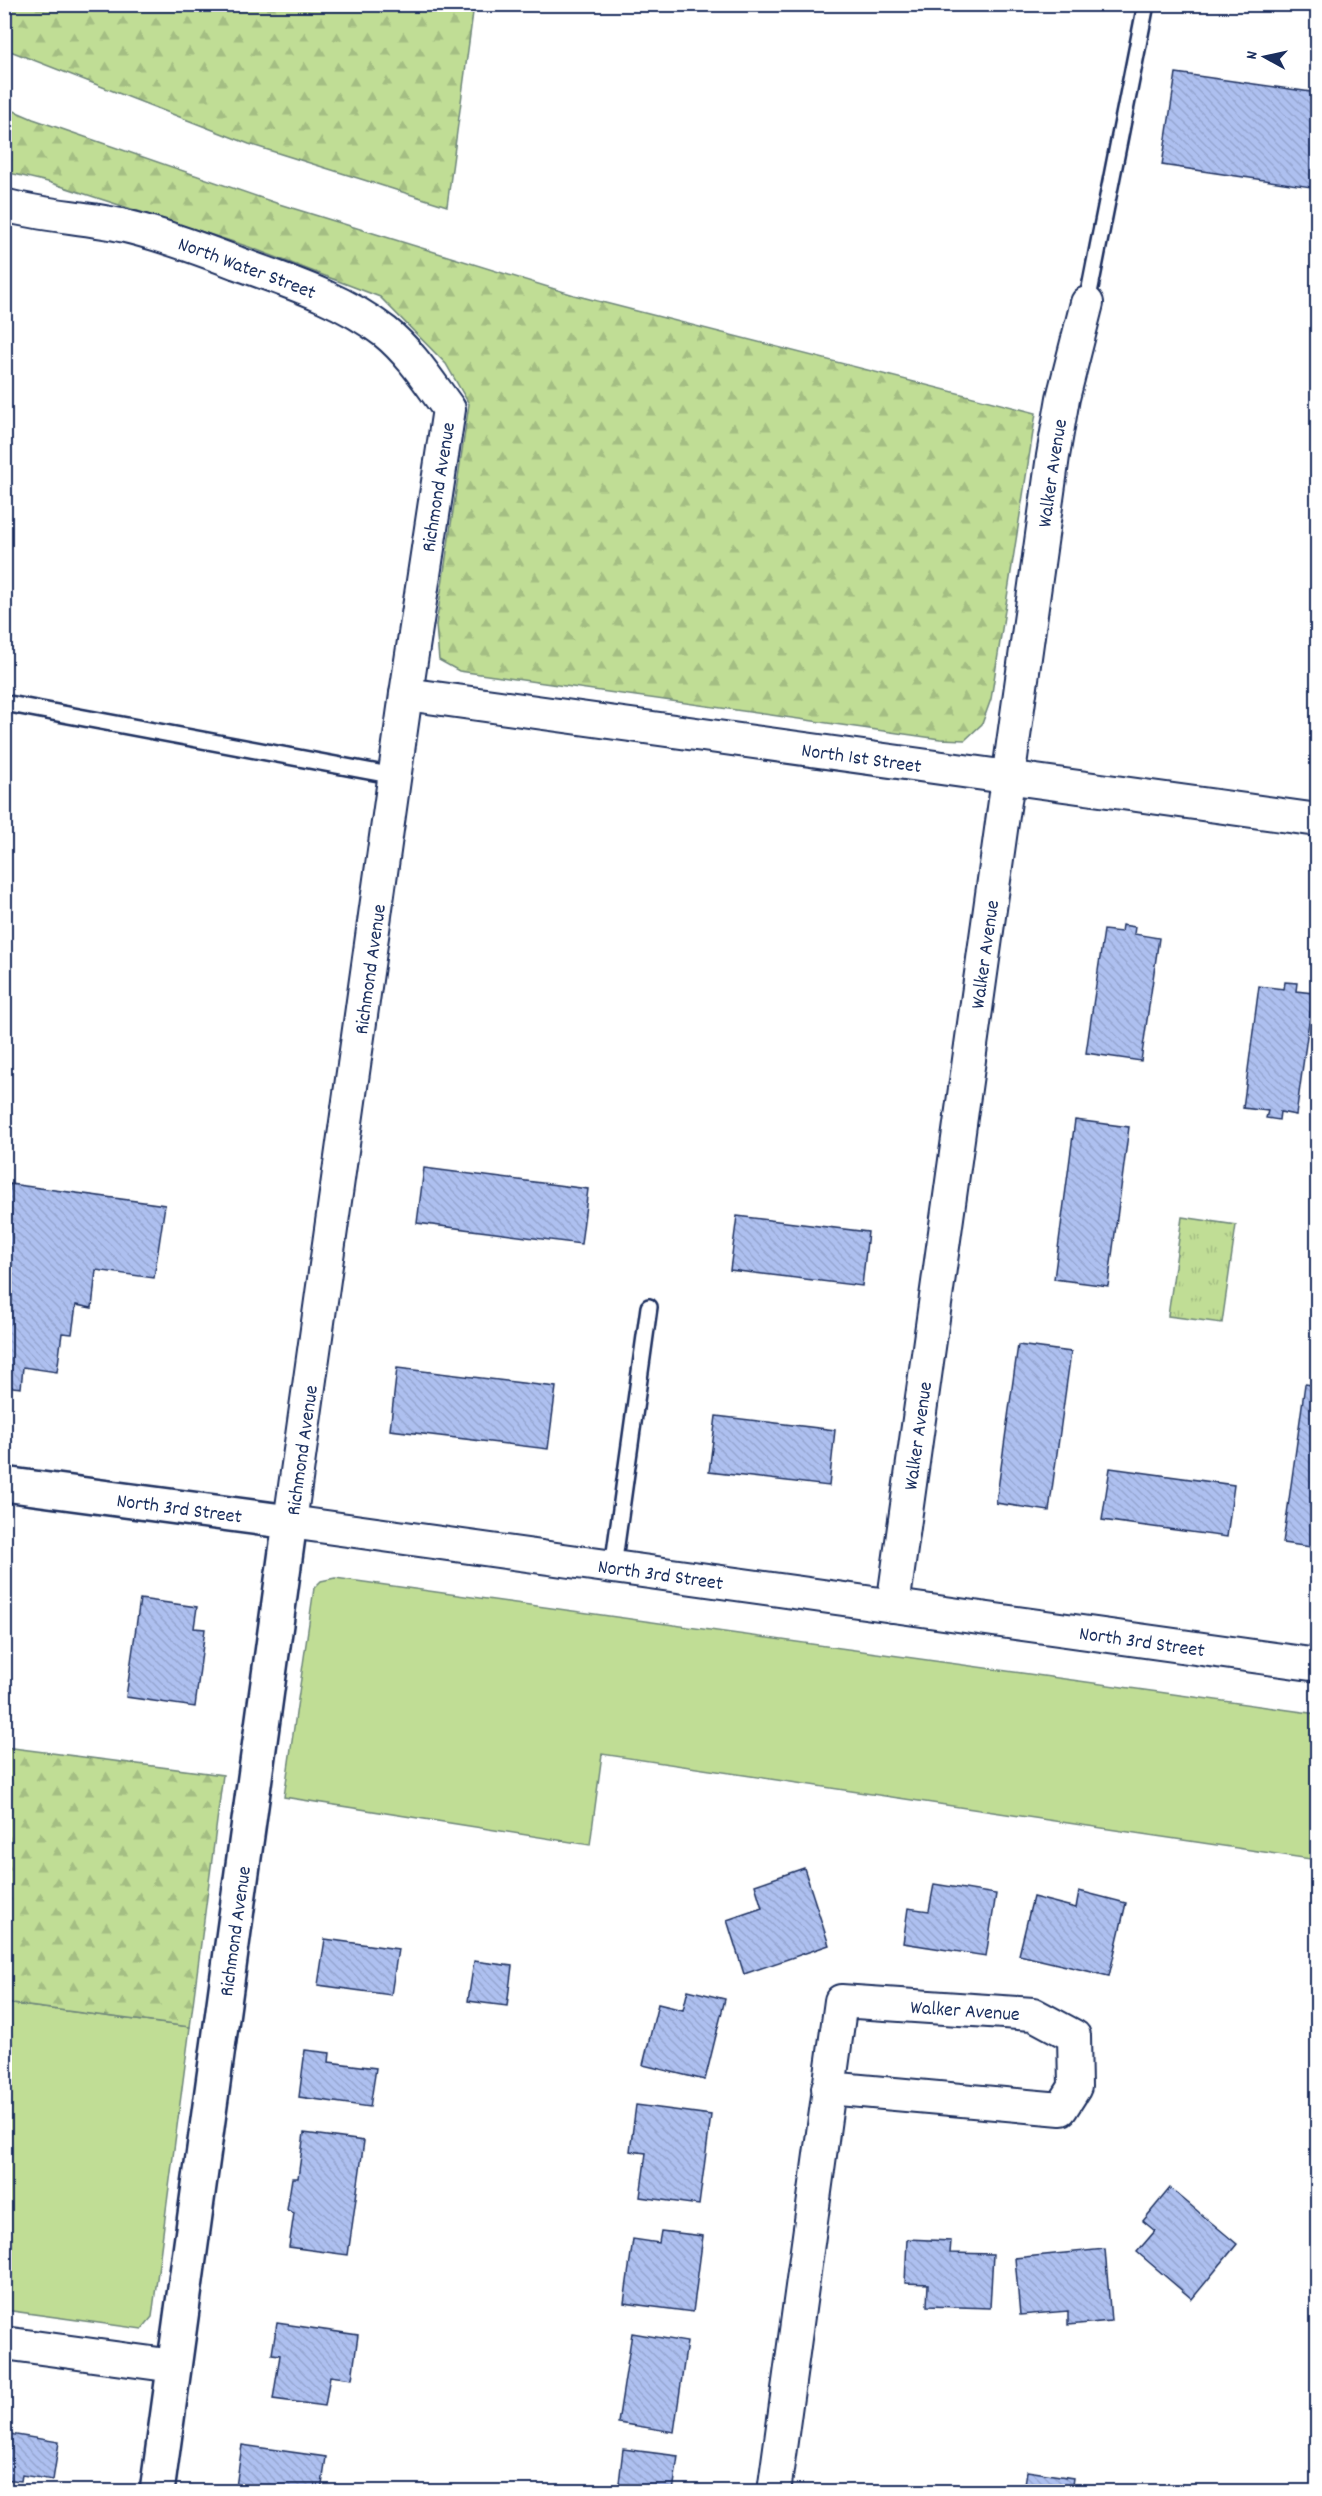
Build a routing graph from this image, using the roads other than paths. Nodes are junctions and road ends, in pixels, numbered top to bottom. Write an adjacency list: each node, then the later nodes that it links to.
1 (1146, 4): 3 (lane)
2 (4, 205): 4 (street, North Water Street)
3 (1087, 303): 8 (street, Walker Avenue)
4 (449, 409): 5 (street, Richmond Avenue)
5 (406, 694): 7 (street, Richmond Avenue); 8 (street, North 1st Street)
6 (4, 703): 7 (lane)
7 (395, 776): 12 (street, Richmond Avenue)
8 (1008, 777): 9 (street, North 1st Street); 14 (street, Walker Avenue)
9 (1317, 820)
10 (649, 1307): 13 (lane)
11 (4, 1484): 12 (street, North 3rd Street)
12 (290, 1522): 13 (street, North 3rd Street); 18 (street, Richmond Avenue)
13 (614, 1567): 14 (street, North 3rd Street)
14 (893, 1606): 15 (street, North 3rd Street)
15 (1317, 1665)
16 (828, 2088): 16 (street, Walker Avenue); 20 (street, Walker Avenue)
17 (4, 2343): 18 (street)
18 (174, 2366): 19 (street, Richmond Avenue)
19 (157, 2492)
20 (774, 2492)

